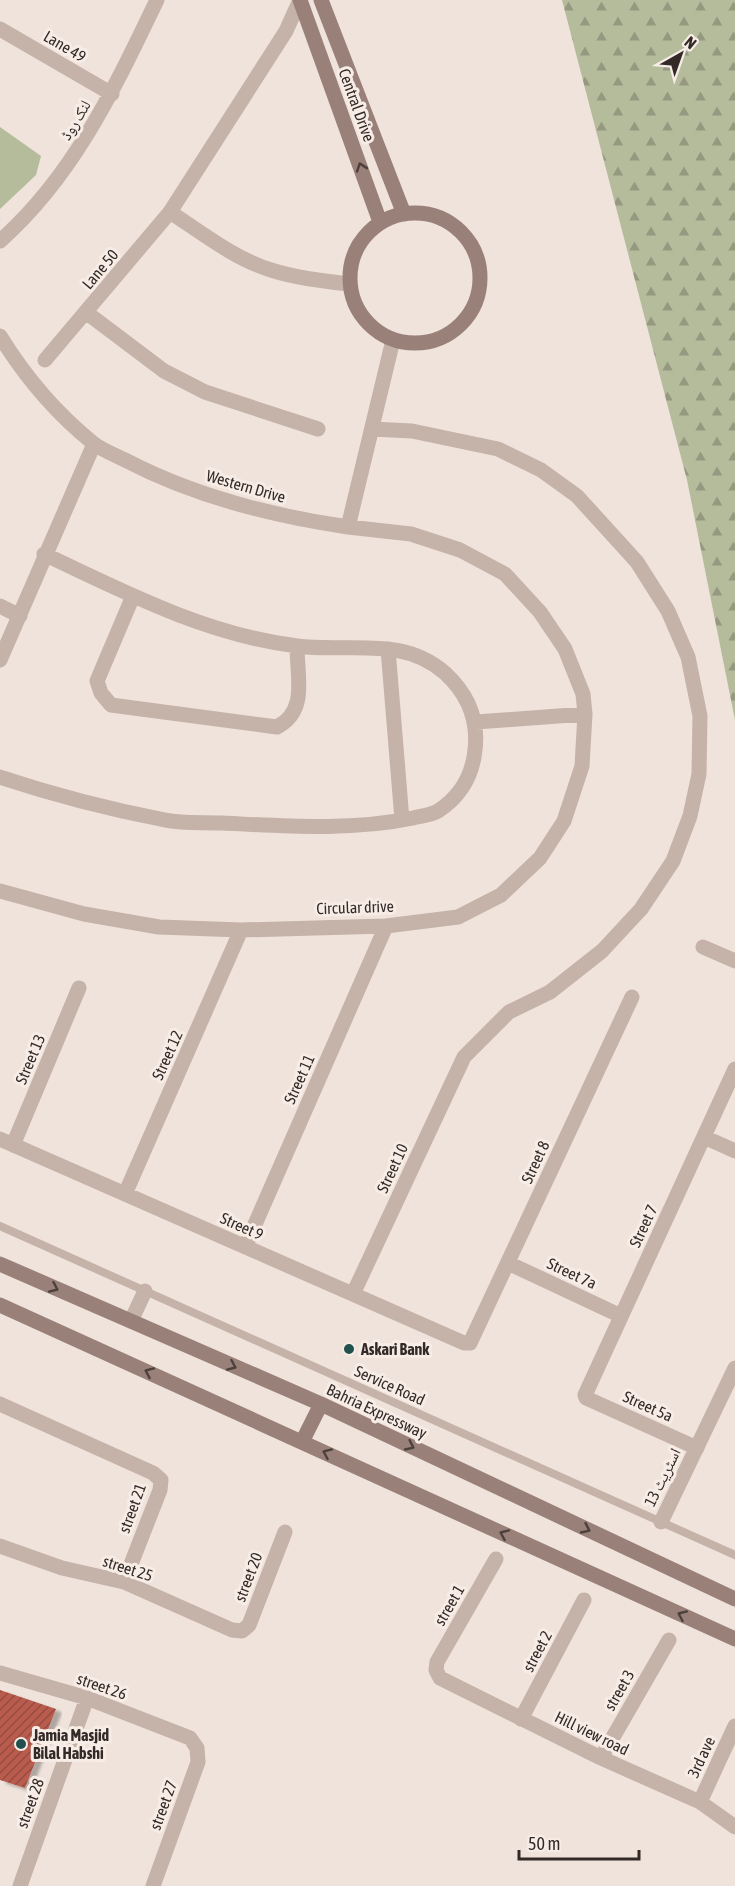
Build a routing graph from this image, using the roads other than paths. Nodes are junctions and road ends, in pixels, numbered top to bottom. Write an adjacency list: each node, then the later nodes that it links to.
1 (157, 0): 5 (street, لنک روڈ)
2 (300, 0): 6 (street, Lane 50); 8 (main road, Central Drive, one-way to 2)
3 (321, 0): 7 (main road, Central Drive)
4 (0, 29): 5 (street, Lane 49)
5 (112, 93): 9 (street, لنک روڈ)
6 (170, 212): 10 (street); 11 (street, Lane 50)
7 (404, 214): 8 (main road); 13 (main road)
8 (380, 222): 10 (main road)
9 (0, 241)
10 (349, 284): 13 (main road)
11 (87, 313): 14 (street); 15 (street, Lane 50)
12 (0, 336): 17 (street, Western Drive)
13 (393, 339): 16 (street)
14 (45, 360)
15 (318, 429)
16 (372, 429): 18 (street); 47 (street, Street 10)
17 (94, 444): 18 (street, Western Drive); 19 (street)
18 (348, 527): 26 (street, Western Drive)
19 (45, 554): 20 (street); 22 (street)
20 (133, 596): 23 (street); 23 (street)
21 (0, 606): 22 (street)
22 (20, 616): 25 (street)
23 (297, 646): 24 (street)
24 (388, 648): 27 (street); 29 (street)
25 (0, 660)
26 (585, 714): 27 (street); 31 (street, Circular drive)
27 (476, 722): 29 (street)
28 (0, 777): 29 (street)
29 (402, 820)
30 (0, 891): 32 (street, Circular drive)
31 (386, 926): 32 (street, Circular drive); 43 (street, Street 11)
32 (241, 930): 41 (street, Street 12)
33 (703, 947): 34 (street)
34 (735, 962)
35 (80, 988): 39 (street, Street 13)
36 (632, 997): 44 (street, Street 8)
37 (735, 1069): 38 (street, Street 7)
38 (704, 1137): 40 (street); 49 (street, Street 7)
39 (7, 1142): 41 (street, Street 9)
40 (735, 1151)
41 (125, 1194): 43 (street, Street 9)
42 (0, 1226): 46 (lane, Service Road)
43 (245, 1247): 47 (street, Street 9)
44 (508, 1263): 49 (street, Street 7a); 51 (street, Street 8)
45 (0, 1264): 50 (main road, Bahria Expressway, one-way to 50)
46 (145, 1292): 50 (street); 58 (lane, Service Road)
47 (353, 1294): 51 (street, Street 9)
48 (0, 1305): 56 (main road, one-way to 48)
49 (621, 1316): 53 (street, Street 7)
50 (131, 1321): 55 (main road, Bahria Expressway, one-way to 55)
51 (470, 1343)
52 (735, 1368): 57 (street, اسٹریٹ 13)
53 (586, 1398): 57 (street, Street 5a)
54 (0, 1404): 63 (street, street 21)
55 (321, 1404): 56 (main road); 64 (main road, Bahria Expressway, one-way to 64)
56 (302, 1442): 67 (main road, one-way to 56)
57 (697, 1448): 58 (street, اسٹریٹ 13)
58 (661, 1522): 61 (lane, Service Road)
59 (285, 1532): 66 (street, street 20)
60 (2, 1552): 63 (street, street 25)
61 (735, 1556)
62 (496, 1559): 69 (street, street 1)
63 (124, 1582): 66 (street, street 25)
64 (733, 1594)
65 (584, 1600): 72 (street, street 2)
66 (242, 1631)
67 (735, 1639)
68 (669, 1640): 75 (street, street 3)
69 (436, 1670): 72 (street, Hill view road)
70 (0, 1673): 71 (street, street 26)
71 (87, 1698): 74 (street, street 26); 78 (street, street 28)
72 (521, 1719): 75 (street, Hill view road)
73 (735, 1726): 76 (street, 3rd ave)
74 (189, 1738): 79 (street, street 27)
75 (601, 1758): 76 (street, Hill view road)
76 (699, 1802): 77 (street, Hill view road)
77 (735, 1827)
78 (20, 1886)
79 (153, 1886)

